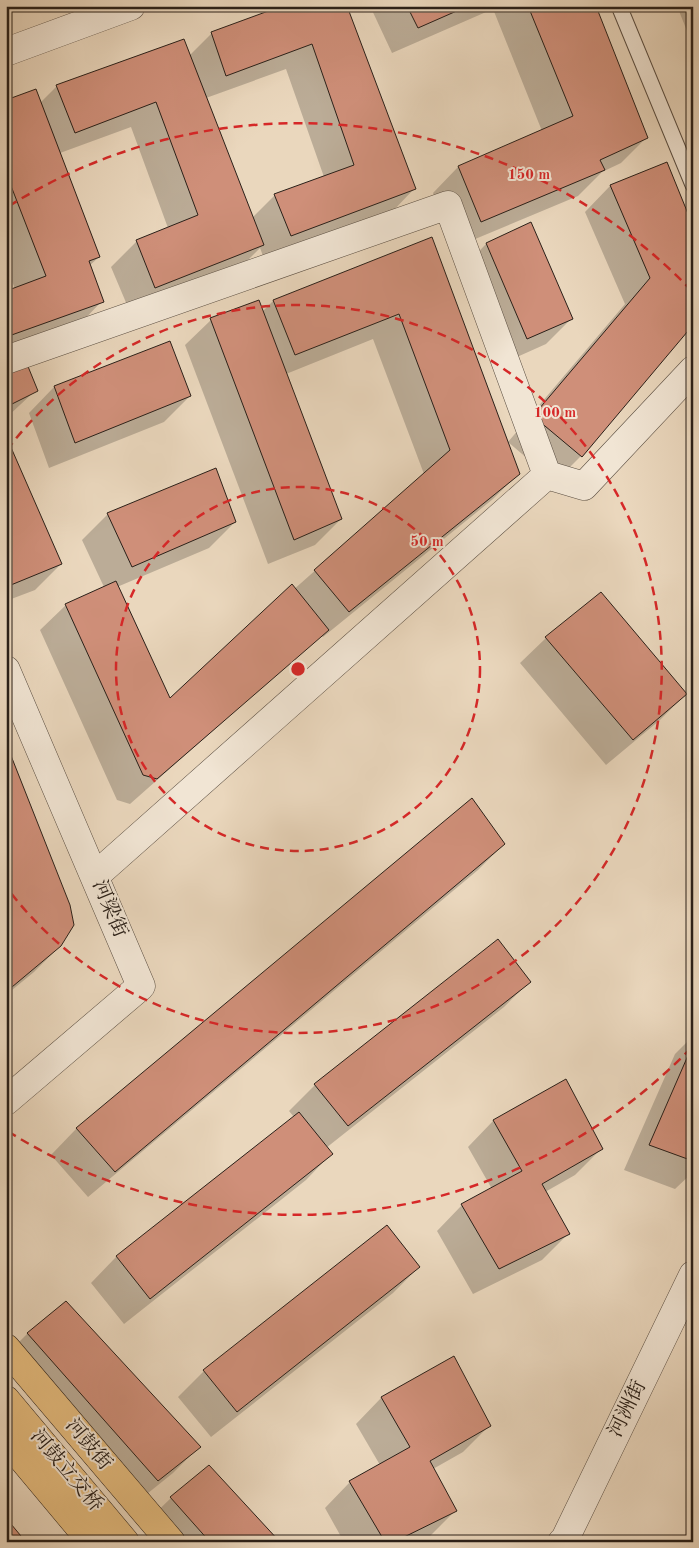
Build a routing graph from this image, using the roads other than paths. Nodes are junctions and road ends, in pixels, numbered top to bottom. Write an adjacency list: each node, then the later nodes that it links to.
1 (131, 6): 3 (street)
2 (619, 6): 4 (lane)
3 (6, 52)
4 (693, 185)
5 (6, 360): 7 (street)
6 (693, 370): 7 (street)
7 (548, 475): 9 (street)
8 (6, 670): 9 (street, 河梁街)
9 (96, 876): 10 (street, 河梁街)
10 (6, 1101)
11 (693, 1275): 18 (street, 河洲街)
12 (6, 1348): 17 (highway, 河鼓街)
13 (6, 1400): 16 (highway, 河鼓立交桥)
14 (6, 1439): 15 (highway)
15 (92, 1542)
16 (125, 1542)
17 (170, 1542)
18 (562, 1542)

